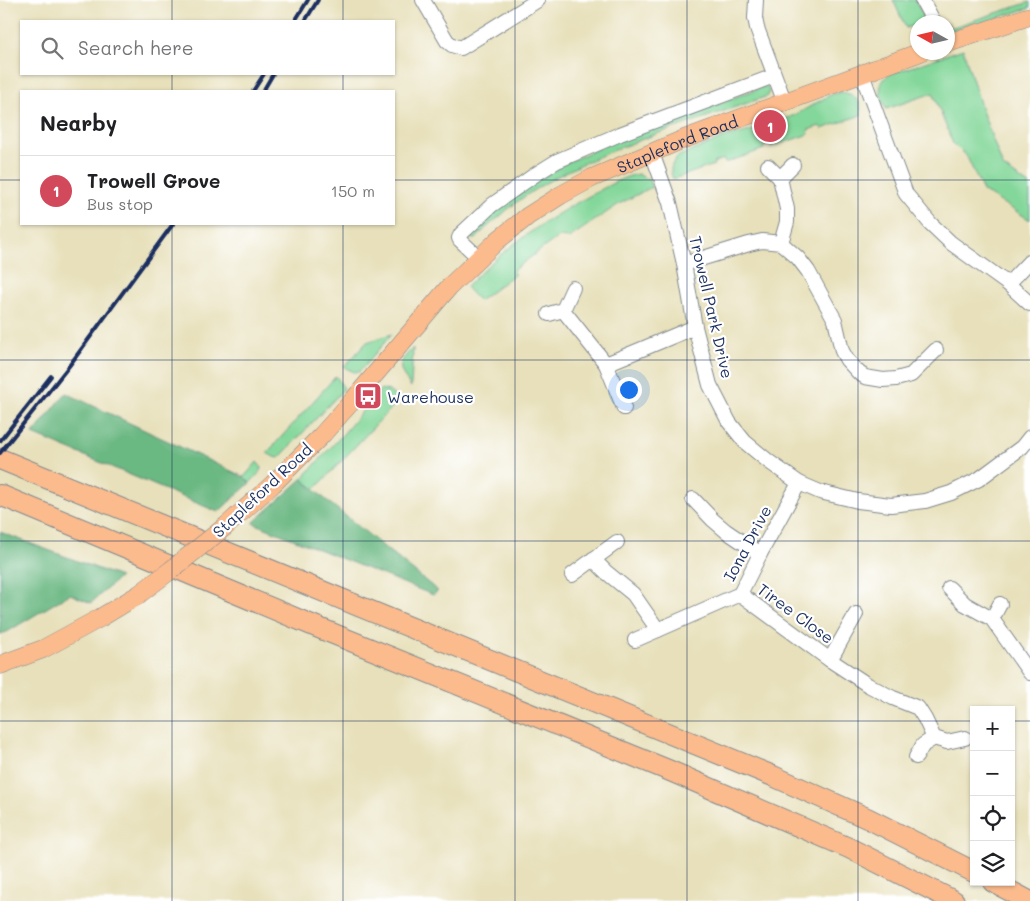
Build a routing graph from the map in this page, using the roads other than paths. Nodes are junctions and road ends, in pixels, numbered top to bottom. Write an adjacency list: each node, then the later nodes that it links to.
1 (423, 0): 2 (street)
2 (538, 0)
3 (756, 0): 10 (street)
4 (922, 0): 5 (street)
5 (930, 15)
6 (1030, 16): 7 (main road)
7 (955, 41)
8 (910, 56): 9 (main road, Stapleford Road)
9 (862, 74): 11 (main road, Stapleford Road); 20 (street)
10 (774, 76): 11 (street); 17 (street, Stapleford Road)
11 (785, 103): 12 (main road, Stapleford Road)
12 (652, 153): 17 (main road, Stapleford Road); 19 (street, Trowell Park Drive)
13 (793, 165): 15 (street)
14 (768, 166): 15 (street)
15 (780, 178): 16 (street)
16 (780, 243): 19 (street); 26 (street)
17 (479, 258): 46 (main road, Stapleford Road, bridge)
18 (1029, 262): 20 (street)
19 (684, 264): 25 (street, Trowell Park Drive)
20 (1008, 284): 22 (street)
21 (573, 288): 23 (street)
22 (1030, 304)
23 (563, 310): 24 (street); 27 (street)
24 (549, 314)
25 (695, 327): 27 (street); 31 (street, Trowell Park Drive)
26 (936, 350)
27 (606, 364): 28 (street)
28 (624, 408)
29 (1027, 446): 31 (street, Trowell Park Drive)
30 (0, 459): 51 (highway)
31 (799, 483): 35 (street, Iona Drive)
32 (0, 495): 53 (highway)
33 (693, 499): 35 (street)
34 (617, 542): 36 (street)
35 (760, 554): 39 (street, Iona Drive)
36 (593, 559): 37 (street); 43 (street)
37 (572, 575)
38 (949, 588): 42 (street)
39 (740, 594): 43 (street, Iona Drive); 45 (street, Tiree Close)
40 (1000, 604): 42 (street)
41 (856, 614): 45 (street, Tiree Close)
42 (992, 619): 47 (street)
43 (658, 630): 44 (street, Iona Drive)
44 (635, 640)
45 (830, 660): 48 (street, Tiree Close)
46 (0, 665)
47 (1030, 673)
48 (934, 738): 49 (street); 50 (street)
49 (965, 738)
50 (916, 756)
51 (970, 870)
52 (1001, 886): 54 (highway)
53 (954, 901)
54 (1029, 901)

